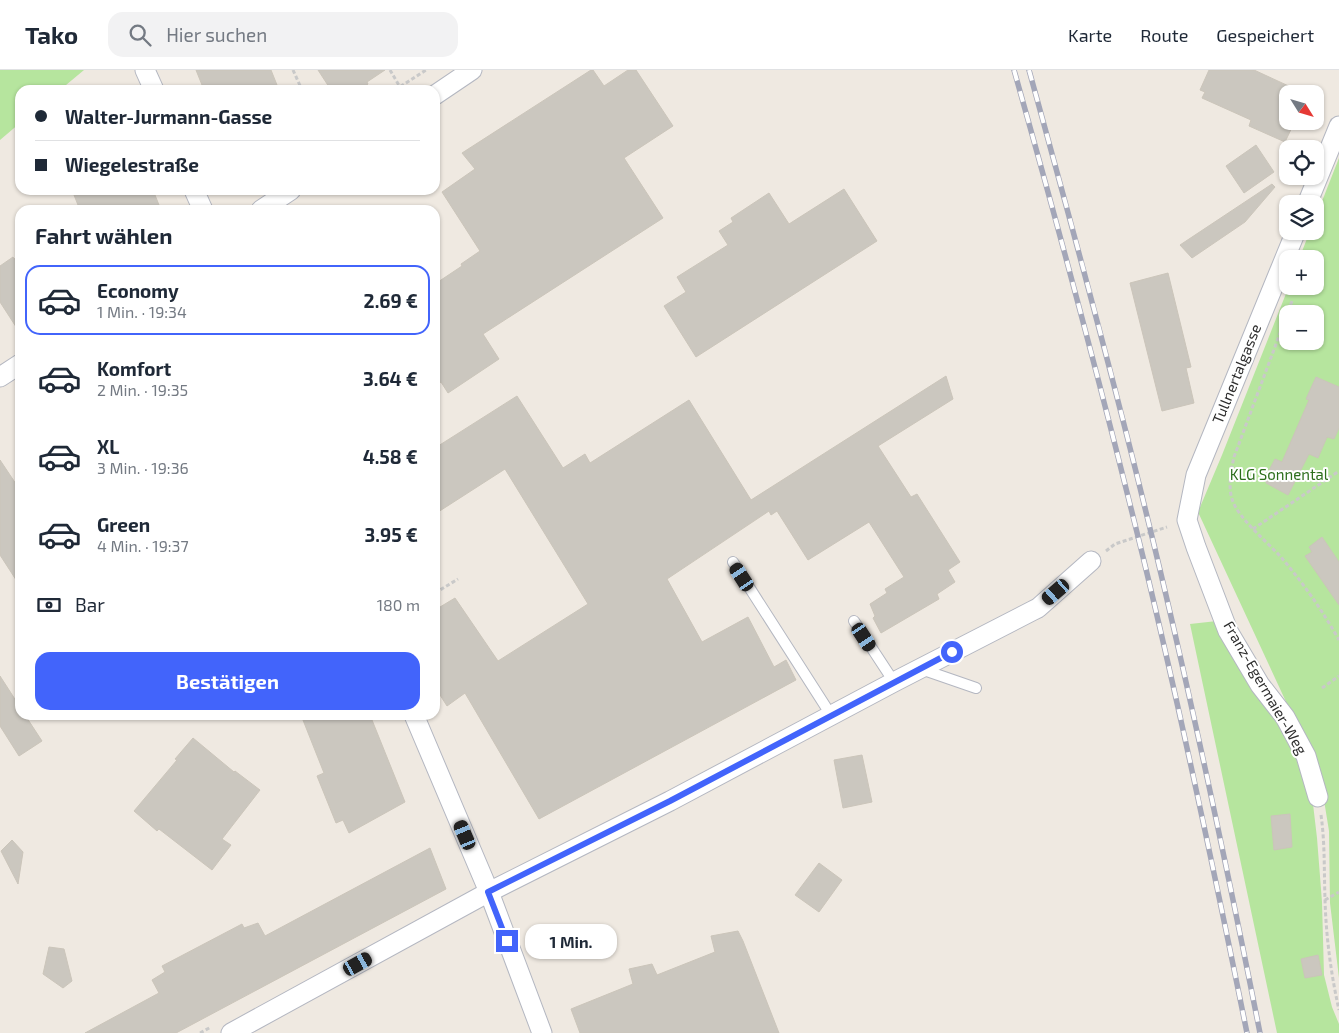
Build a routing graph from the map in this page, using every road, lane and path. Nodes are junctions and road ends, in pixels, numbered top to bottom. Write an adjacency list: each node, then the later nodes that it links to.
1 (146, 70): 6 (street)
2 (294, 70): 7 (path)
3 (390, 70): 8 (path)
4 (426, 70): 9 (path)
5 (472, 70): 10 (street)
6 (152, 85)
7 (300, 85)
8 (399, 85)
9 (403, 85)
10 (440, 92)
11 (1339, 126): 13 (street)
12 (284, 195): 14 (street)
13 (1311, 195)
14 (268, 205)
15 (1292, 240): 20 (street, Tullnertalgasse)
16 (1294, 295): 21 (path)
17 (15, 367): 18 (street)
18 (0, 377)
19 (1339, 471): 21 (path)
20 (1187, 520): 22 (path); 35 (street, Franz-Egermaier-Weg)
21 (1253, 529): 27 (path)
22 (1091, 561): 28 (street)
23 (733, 562): 33 (lane)
24 (458, 579): 25 (path)
25 (440, 590)
26 (854, 621): 30 (lane)
27 (1339, 640)
28 (920, 669): 30 (street); 31 (lane)
29 (1339, 676): 32 (path)
30 (894, 682): 33 (street)
31 (976, 688)
32 (1322, 688)
33 (832, 715): 36 (street)
34 (416, 720): 36 (street)
35 (1318, 797): 38 (path)
36 (488, 892): 40 (street); 41 (street)
37 (1339, 892): 38 (path)
38 (1325, 900): 39 (path)
39 (1339, 1010)
40 (231, 1033)
41 (542, 1033)

